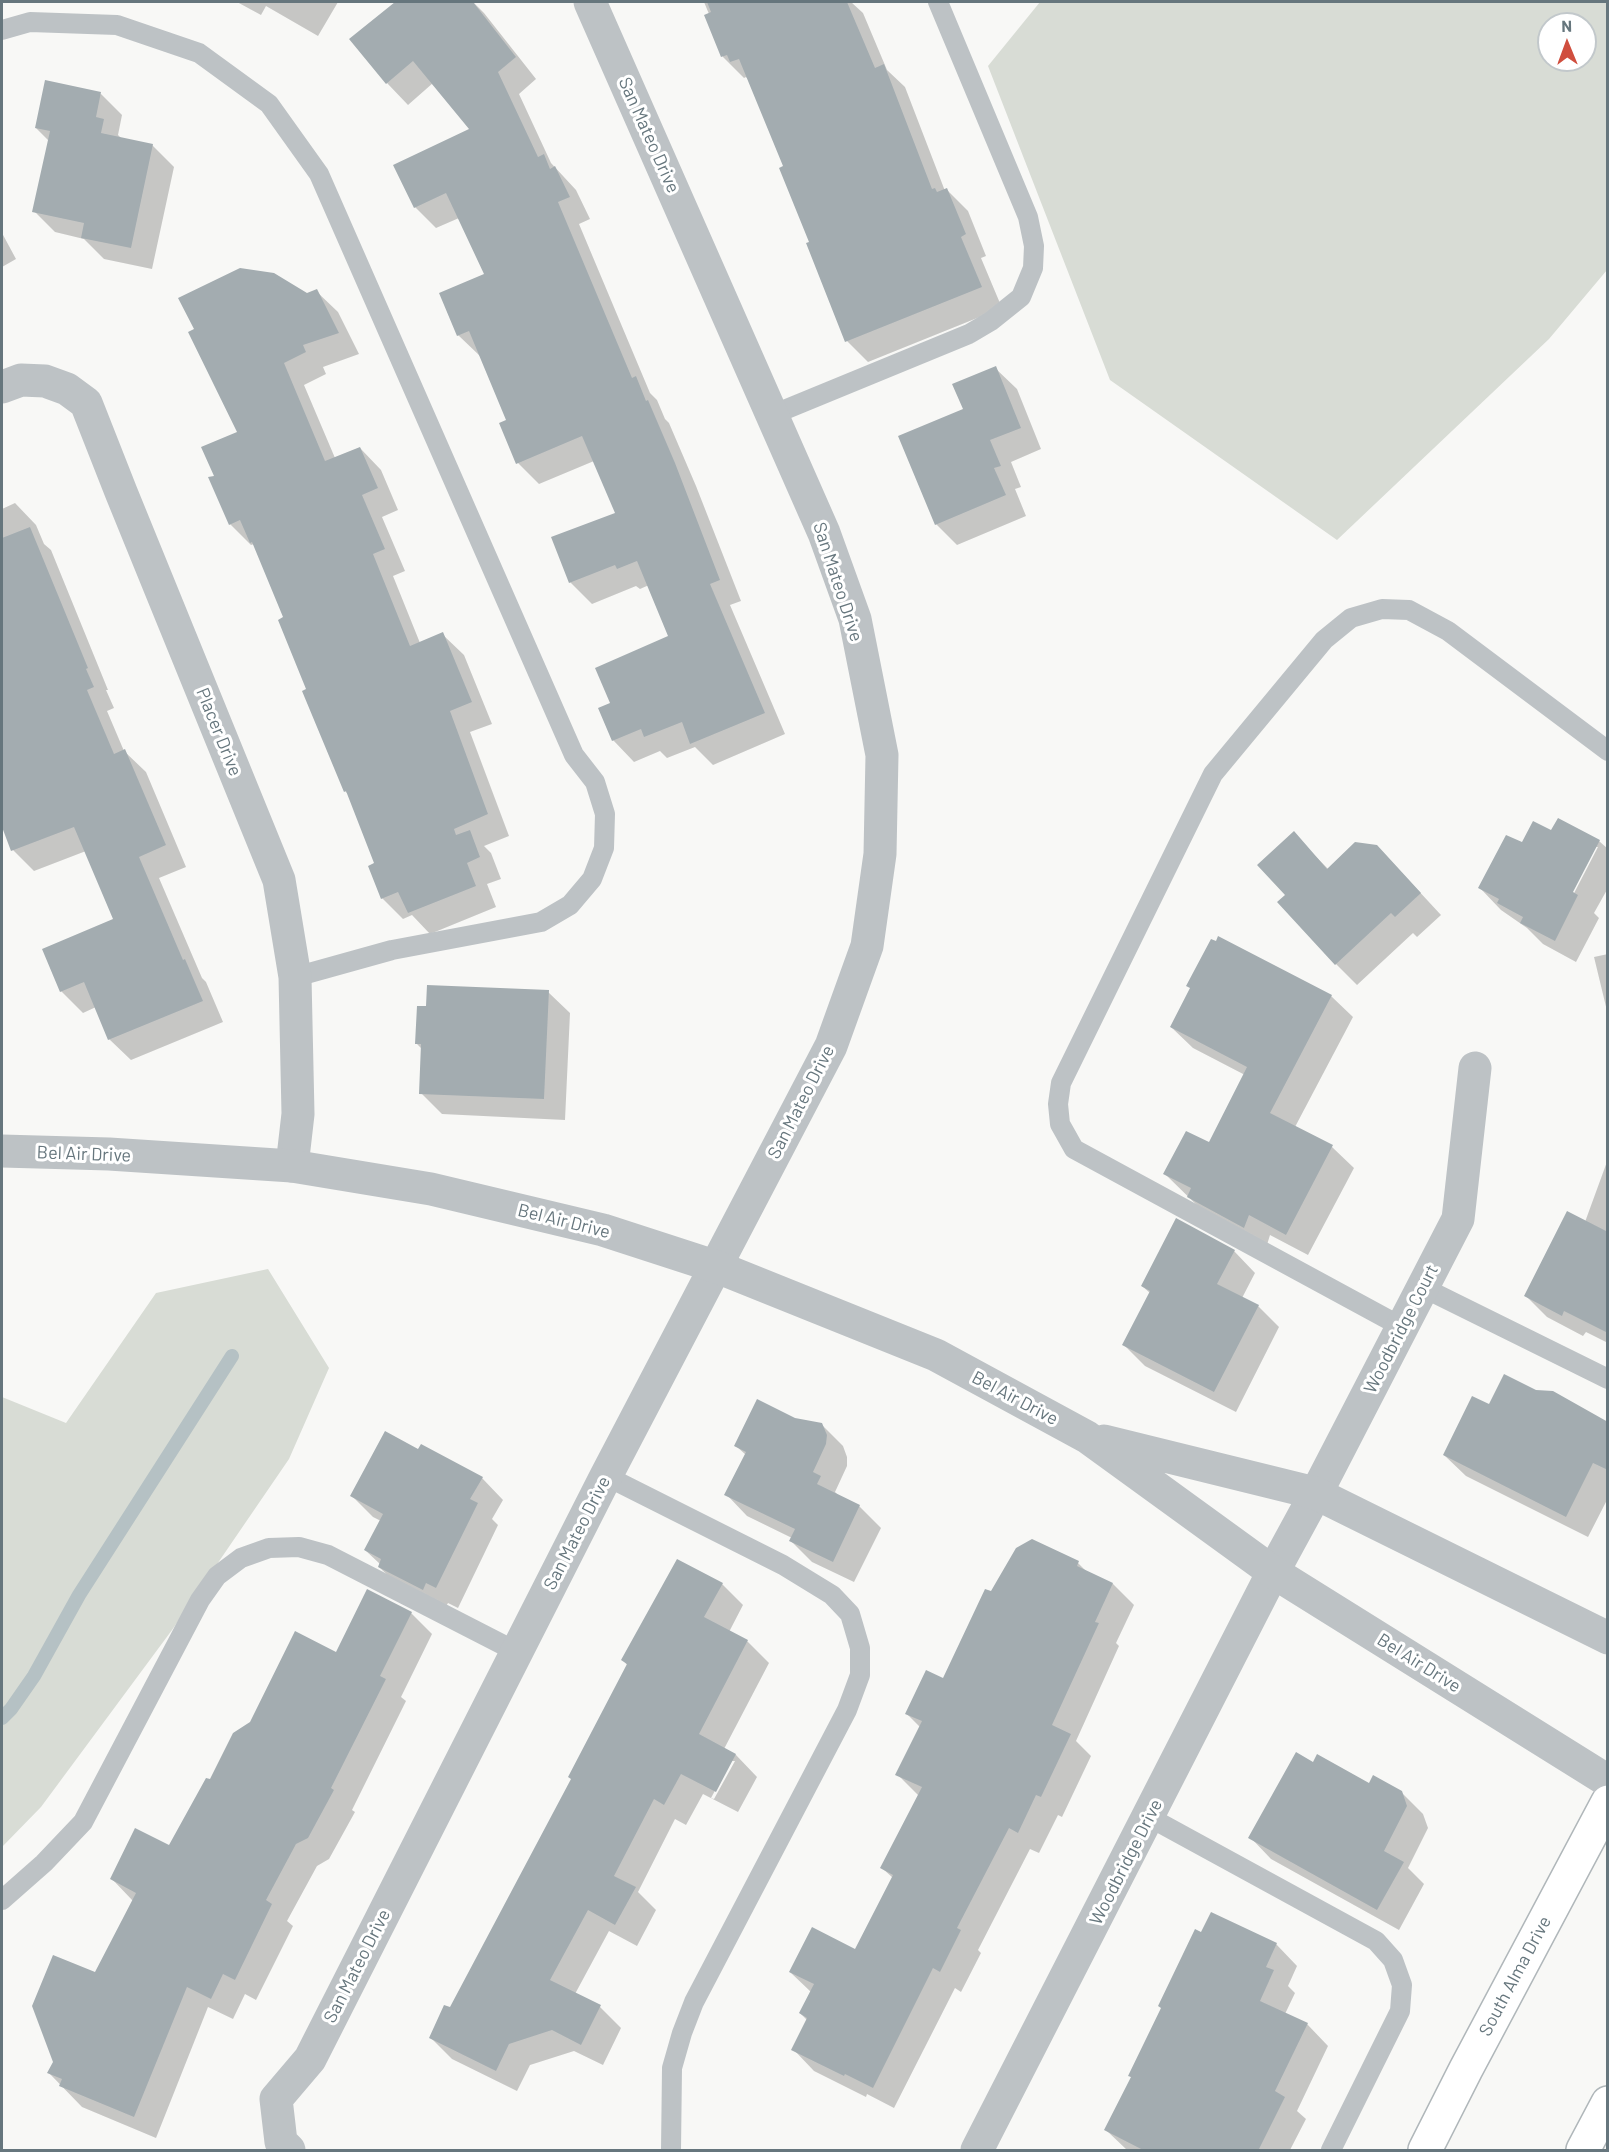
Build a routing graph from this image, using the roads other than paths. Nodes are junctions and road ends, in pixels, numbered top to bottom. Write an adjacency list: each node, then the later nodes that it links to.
1 (590, 2): 5 (street, San Mateo Drive)
2 (938, 2): 5 (lane)
3 (2, 30): 7 (lane)
4 (2, 387): 7 (street, Placer Drive)
5 (772, 415): 11 (street, San Mateo Drive)
6 (1608, 751): 13 (lane)
7 (295, 977): 10 (street, Placer Drive)
8 (1475, 1068): 12 (street, Woodbridge Court)
9 (2, 1152): 10 (street, Bel Air Drive)
10 (292, 1166): 11 (street, Bel Air Drive)
11 (717, 1268): 15 (street, Bel Air Drive); 16 (street, San Mateo Drive)
12 (1422, 1287): 13 (street, Woodbridge Court); 14 (lane)
13 (1402, 1327): 17 (street, Woodbridge Court)
14 (1608, 1379)
15 (1088, 1437): 17 (street, Bel Air Drive); 18 (street, Bel Air Drive)
16 (606, 1476): 20 (street, San Mateo Drive); 27 (lane)
17 (1315, 1493): 18 (street, Woodbridge Court); 19 (street, Bel Air Drive)
18 (1273, 1572): 21 (street, Bel Air Drive); 23 (street, Woodbridge Drive)
19 (1608, 1638)
20 (517, 1652): 24 (lane); 26 (street, San Mateo Drive)
21 (1608, 1780)
22 (1608, 1802): 30 (main road, South Alma Drive)
23 (1149, 1817): 28 (street, Woodbridge Drive); 29 (lane)
24 (2, 1900)
25 (1608, 2103): 31 (main road)
26 (285, 2146)
27 (671, 2151)
28 (977, 2151)
29 (1330, 2151)
30 (1425, 2151)
31 (1583, 2151)

